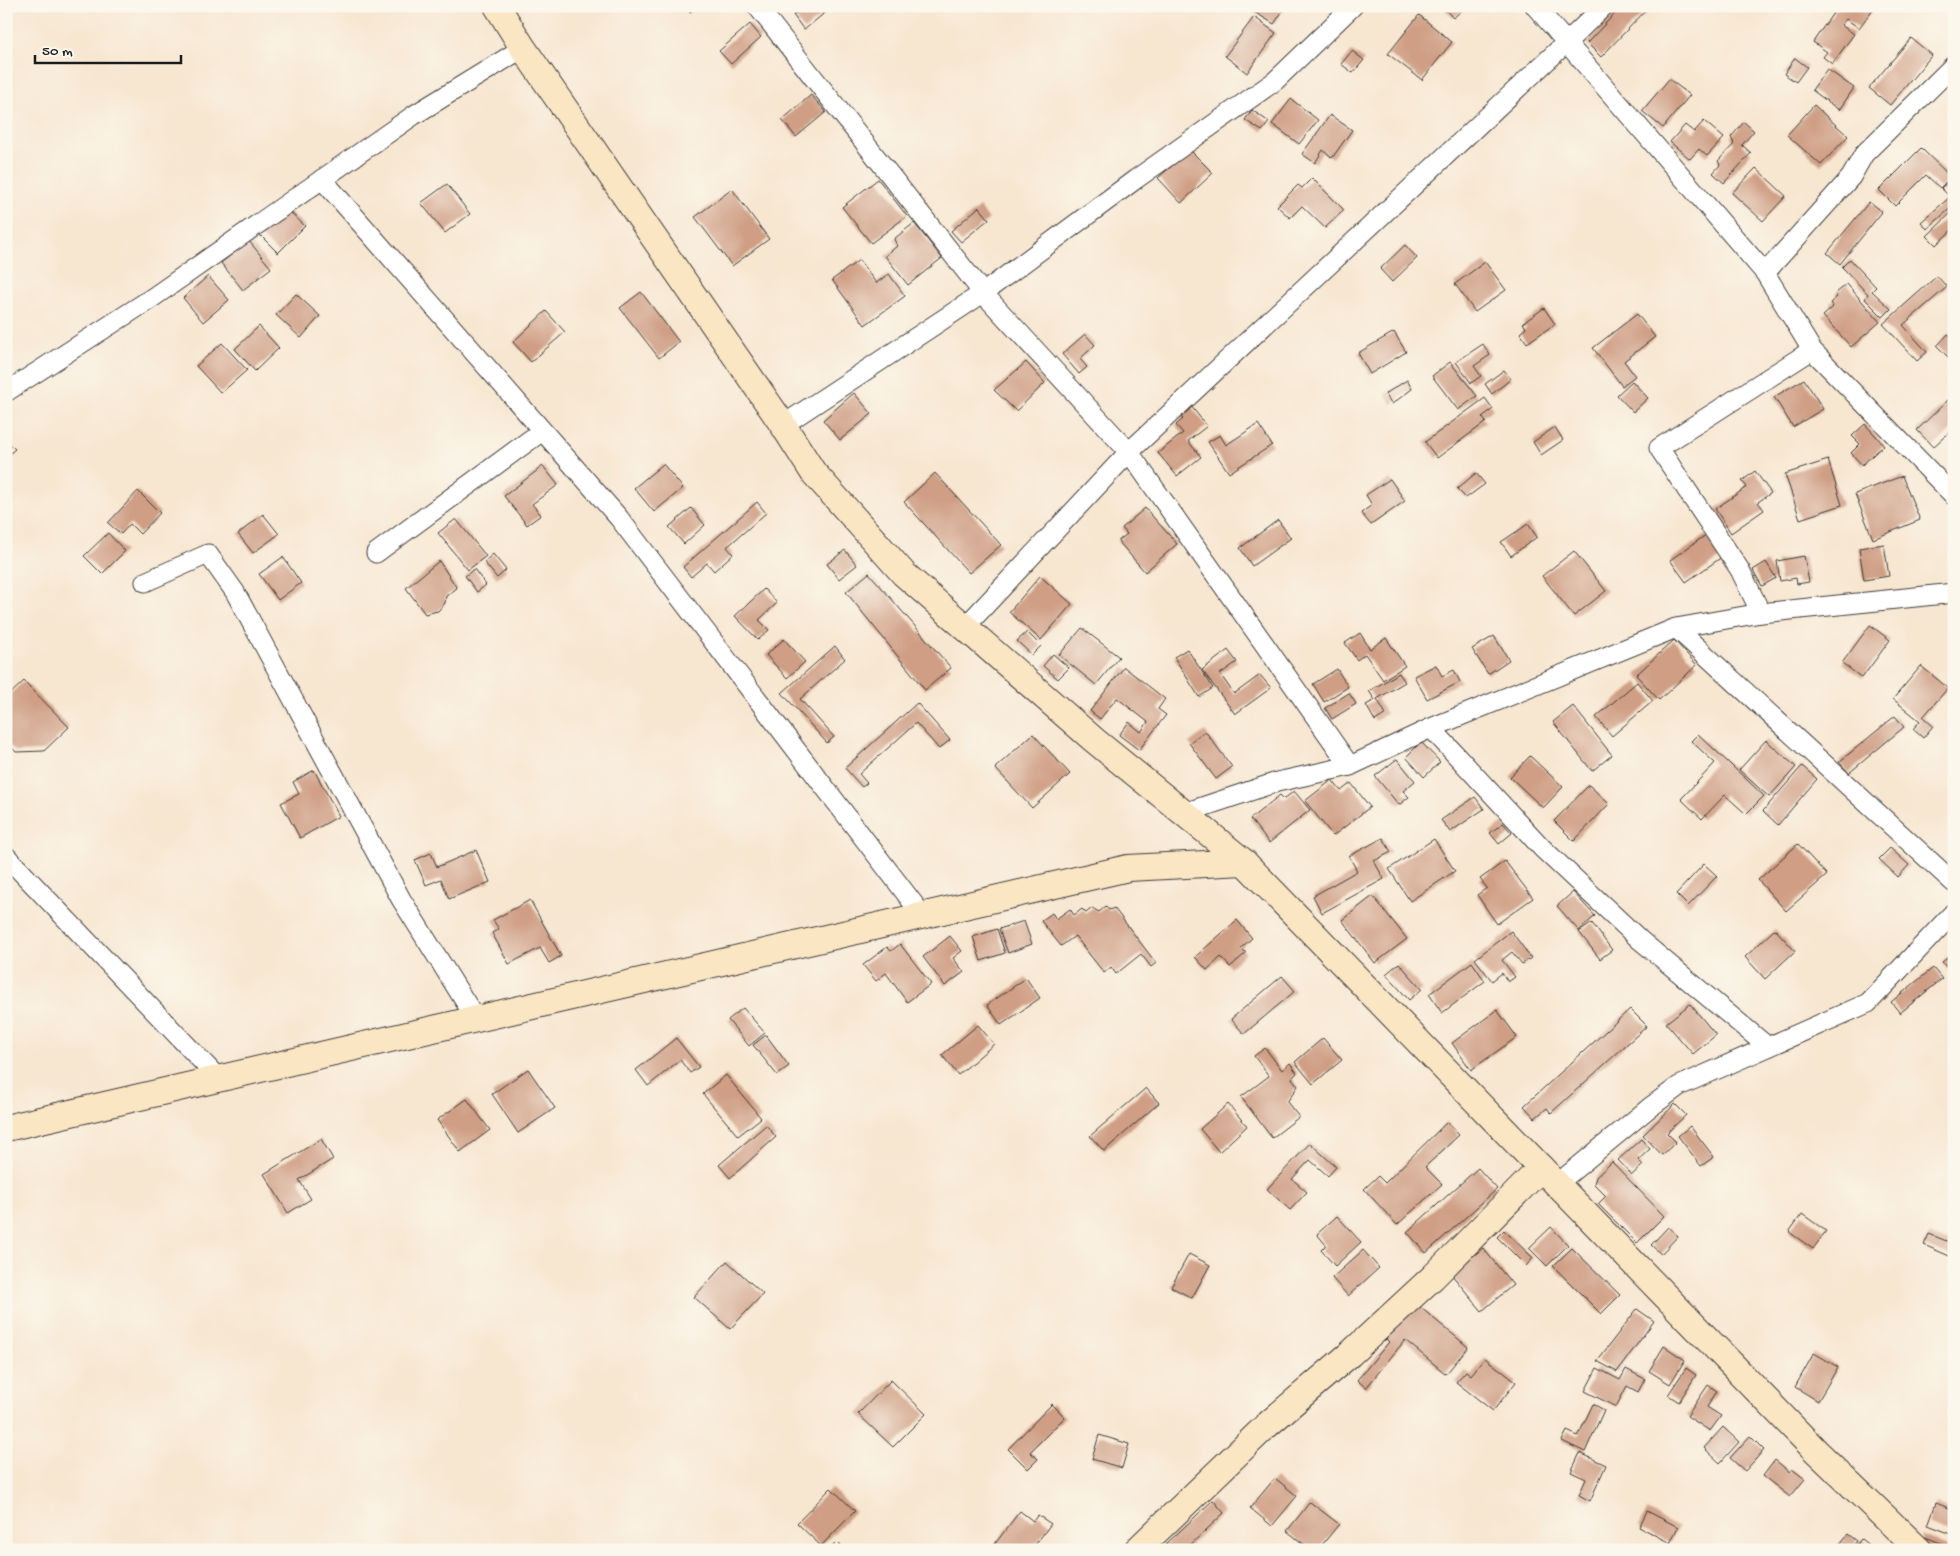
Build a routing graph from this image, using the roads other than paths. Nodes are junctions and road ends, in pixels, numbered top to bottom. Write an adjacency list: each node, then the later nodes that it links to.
1 (497, 6): 7 (main road)
2 (757, 6): 11 (street)
3 (1353, 6): 11 (street)
4 (1535, 6): 6 (street)
5 (1604, 6): 6 (street)
6 (1567, 42): 10 (street); 16 (street)
7 (523, 48): 9 (street); 14 (main road)
8 (1954, 65): 10 (street)
9 (322, 179): 13 (street); 15 (street)
10 (1765, 274): 12 (street)
11 (983, 293): 14 (street); 16 (street)
12 (1812, 350): 17 (street); 21 (street)
13 (6, 392)
14 (783, 424): 22 (main road)
15 (542, 431): 18 (street); 31 (street)
16 (1129, 452): 22 (street); 25 (street)
17 (1954, 496)
18 (376, 553)
19 (145, 582): 32 (street)
20 (1954, 593): 21 (street)
21 (1761, 613): 23 (street)
22 (965, 627): 26 (main road)
23 (1676, 628): 24 (street); 29 (street)
24 (1431, 728): 25 (street); 33 (street)
25 (1350, 766): 26 (street)
26 (1184, 813): 28 (main road)
27 (6, 856): 34 (street)
28 (1244, 862): 31 (main road); 36 (main road)
29 (1954, 882)
30 (1954, 912): 33 (street)
31 (923, 916): 32 (main road)
32 (476, 1019): 34 (main road)
33 (1768, 1047): 36 (street)
34 (219, 1079): 35 (main road)
35 (6, 1128)
36 (1549, 1176): 37 (main road); 38 (main road)
37 (1137, 1550)
38 (1918, 1550)

